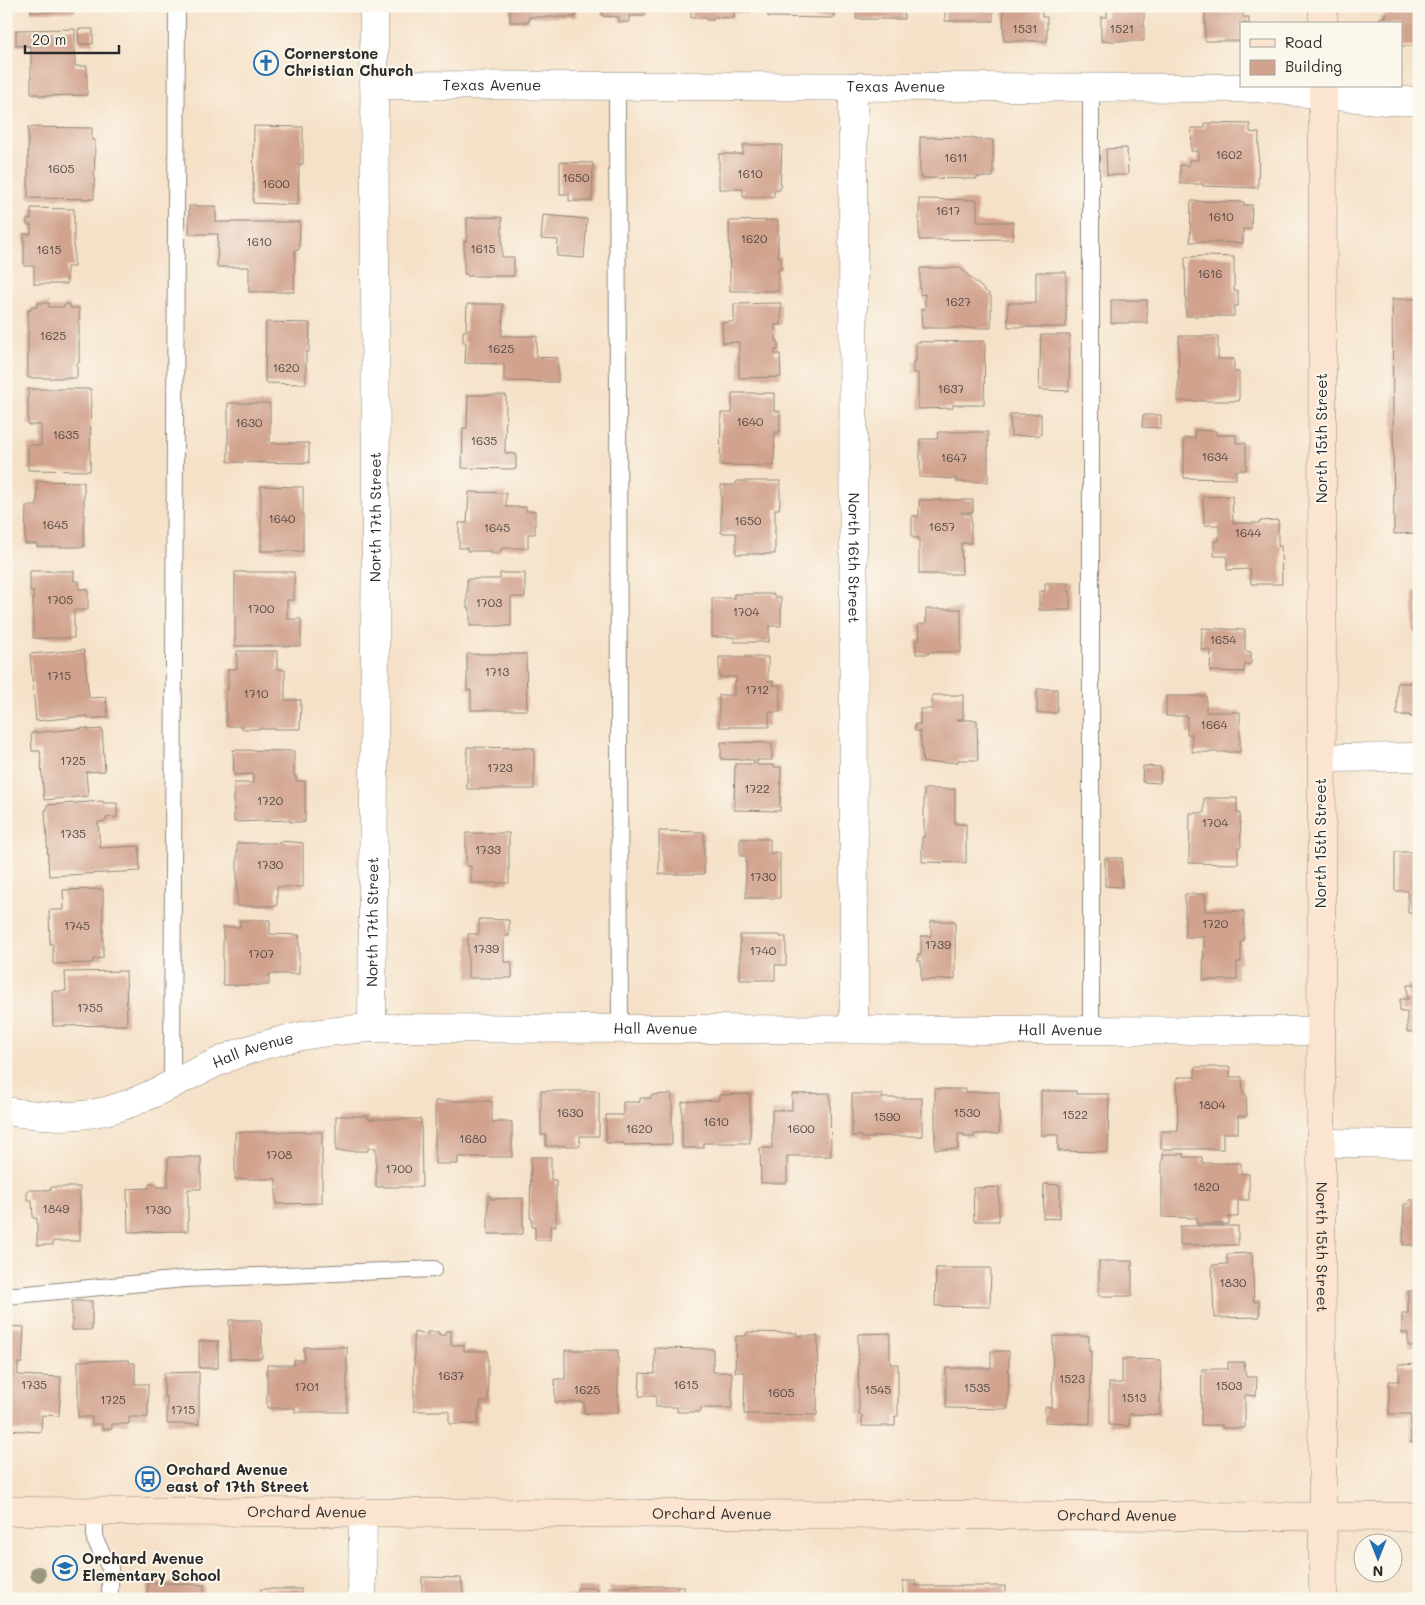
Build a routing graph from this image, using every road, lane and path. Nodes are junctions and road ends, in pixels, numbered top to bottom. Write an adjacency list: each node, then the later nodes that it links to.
1 (177, 6): 18 (lane)
2 (374, 6): 5 (street, North 17th Street)
3 (1324, 6): 4 (street)
4 (1323, 22)
5 (374, 85): 6 (street, Texas Avenue); 13 (street, North 17th Street)
6 (617, 86): 7 (street, Texas Avenue); 14 (lane)
7 (853, 87): 8 (street, Texas Avenue); 15 (street, North 16th Street)
8 (1091, 88): 9 (street, Texas Avenue); 16 (lane)
9 (1323, 90): 10 (street, Texas Avenue); 11 (street, North 15th Street)
10 (1419, 101)
11 (1322, 758): 12 (street); 17 (street, North 15th Street)
12 (1419, 758)
13 (372, 1028): 14 (street, Hall Avenue); 18 (street, Hall Avenue)
14 (620, 1028): 15 (street, Hall Avenue)
15 (854, 1029): 16 (street, Hall Avenue)
16 (1091, 1030): 17 (street, Hall Avenue)
17 (1321, 1031): 20 (street, North 15th Street)
18 (172, 1084): 19 (street, Hall Avenue)
19 (6, 1111)
20 (1321, 1143): 21 (street); 28 (street, North 15th Street)
21 (1419, 1144)
22 (434, 1269): 23 (lane)
23 (6, 1296)
24 (6, 1511): 25 (street, Orchard Avenue)
25 (96, 1511): 26 (street, Orchard Avenue); 29 (lane)
26 (363, 1512): 28 (street, Orchard Avenue); 30 (street)
27 (1419, 1516): 28 (street, Orchard Avenue)
28 (1323, 1517): 31 (street, North 15th Street)
29 (110, 1599)
30 (362, 1599)
31 (1323, 1599)

